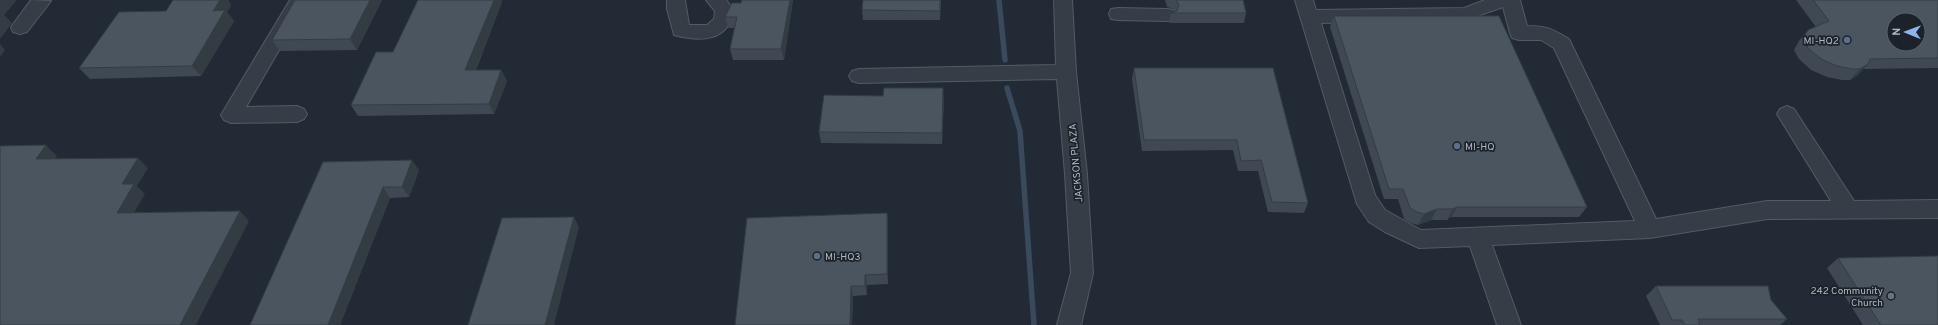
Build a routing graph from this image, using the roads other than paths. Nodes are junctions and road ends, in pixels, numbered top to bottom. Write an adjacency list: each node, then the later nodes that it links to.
1 (40, 0): 11 (street)
2 (299, 0): 14 (street)
3 (676, 0): 4 (street)
4 (715, 0)
5 (1063, 0): 12 (street, JACKSON PLAZA)
6 (1503, 0): 8 (street)
7 (1511, 0): 18 (street)
8 (1307, 9): 19 (street)
9 (1118, 14): 10 (street)
10 (1167, 15)
11 (20, 27)
12 (1066, 72): 13 (street); 20 (street, JACKSON PLAZA)
13 (859, 76)
14 (297, 114)
15 (1787, 114): 16 (street)
16 (1848, 209): 17 (street); 18 (street)
17 (1938, 209)
18 (1650, 229): 19 (street)
19 (1478, 236): 21 (street)
20 (1069, 325)
21 (1509, 325)

